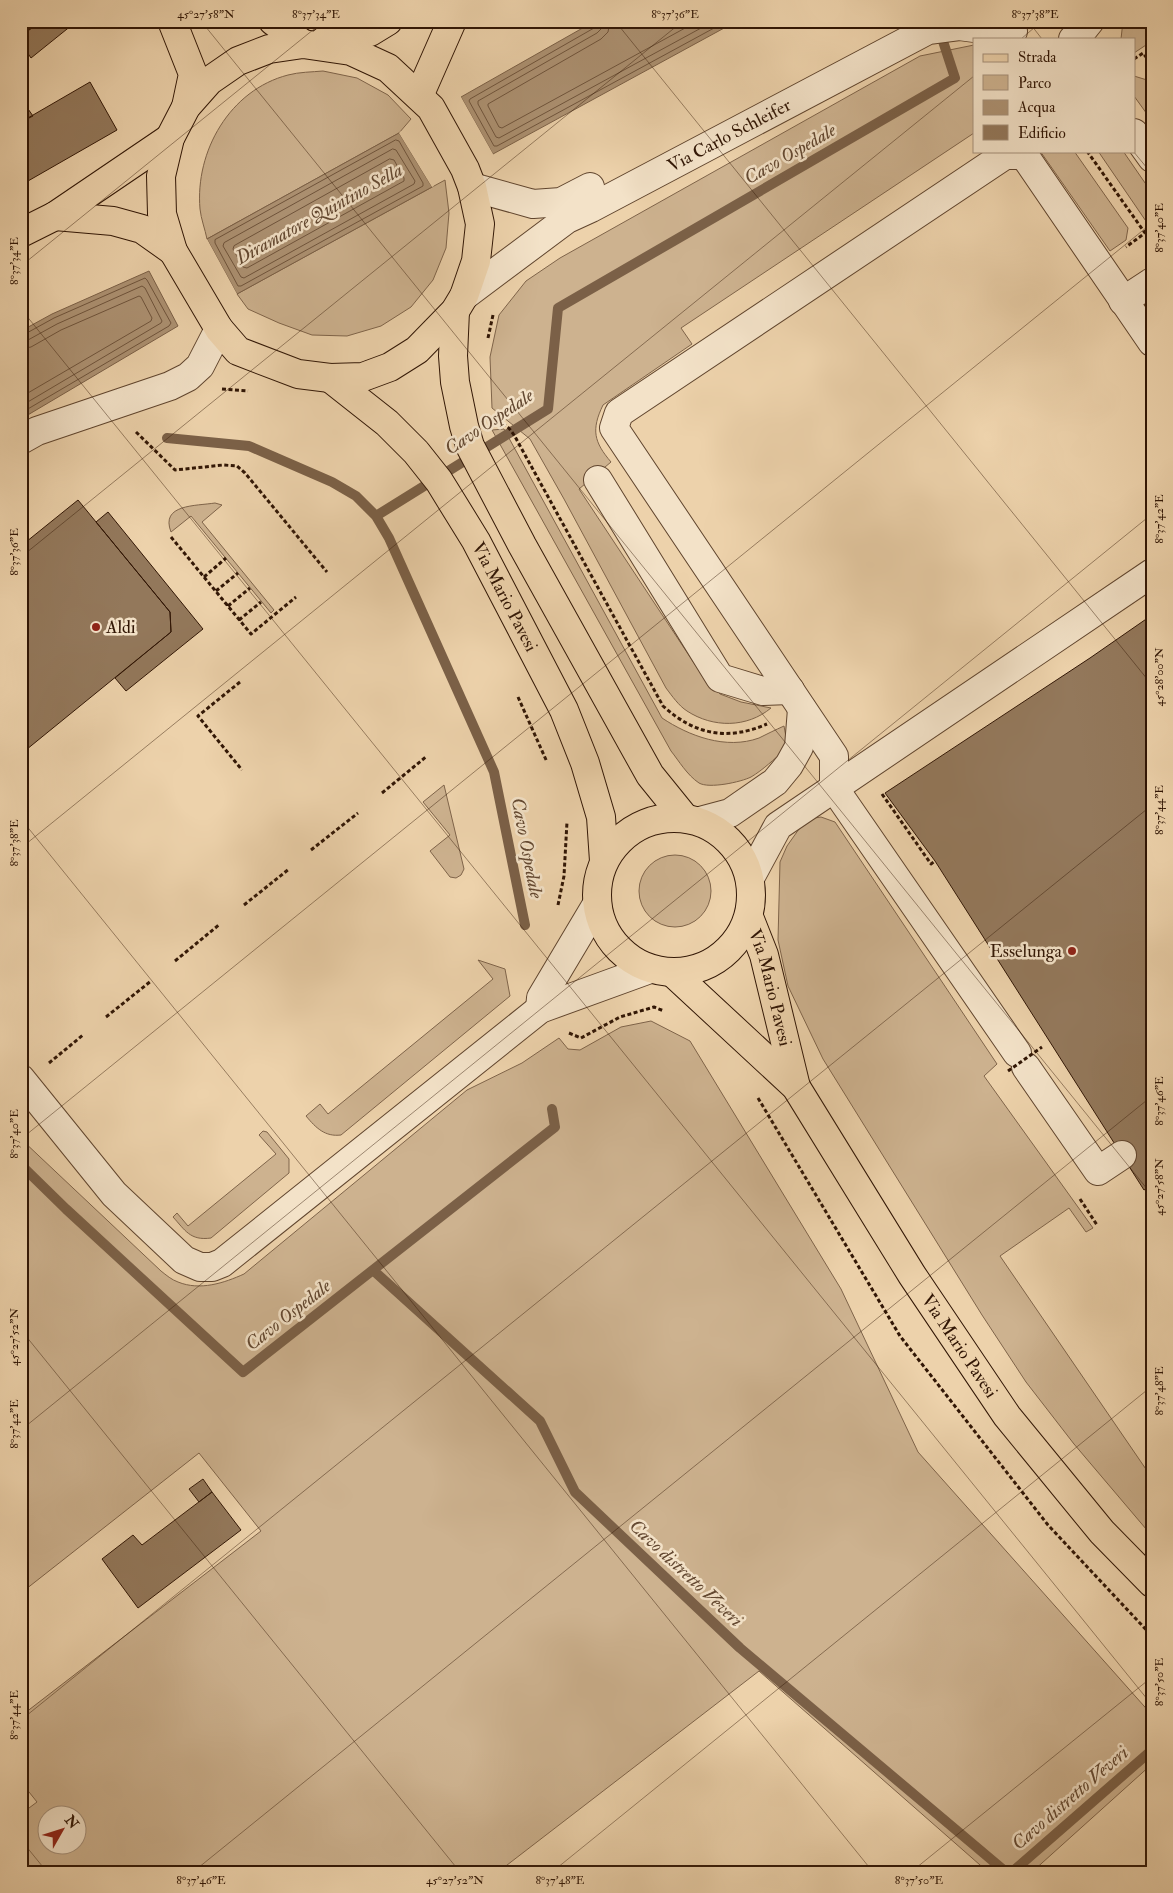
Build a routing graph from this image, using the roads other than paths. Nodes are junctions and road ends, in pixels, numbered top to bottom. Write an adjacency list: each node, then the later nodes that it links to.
1 (172, 21): 9 (main road)
2 (273, 21): 7 (main road)
3 (388, 21): 7 (main road)
4 (452, 21): 8 (main road)
5 (929, 26): 6 (street); 13 (street, Via Carlo Schleifer); 19 (street, Via Carlo Schleifer)
6 (1014, 30)
7 (307, 44): 8 (main road); 9 (main road)
8 (425, 102): 13 (main road)
9 (186, 107): 11 (main road)
10 (1136, 136): 12 (street)
11 (170, 138): 14 (main road); 16 (main road)
12 (1152, 158)
13 (469, 178): 19 (main road)
14 (55, 216): 15 (main road); 16 (main road)
15 (21, 233)
16 (173, 250): 20 (main road)
17 (1152, 282): 18 (street)
18 (1123, 301): 21 (street); 26 (street)
19 (459, 303): 22 (main road); 28 (main road)
20 (213, 320): 22 (main road); 23 (street)
21 (1152, 342)
22 (330, 378): 29 (main road, Via Mario Pavesi)
23 (21, 440)
24 (598, 480): 26 (street)
25 (1152, 572): 27 (street)
26 (796, 700): 27 (street); 28 (street)
27 (834, 788): 30 (street); 37 (street)
28 (692, 819): 29 (main road); 30 (main road)
29 (604, 860): 31 (main road)
30 (750, 878): 32 (main road)
31 (597, 904): 33 (main road); 34 (street)
32 (749, 917): 33 (main road); 36 (main road, Via Mario Pavesi)
33 (662, 971): 34 (street); 36 (main road, Via Mario Pavesi)
34 (540, 1008): 35 (street)
35 (21, 1079)
36 (796, 1087): 38 (main road, Via Mario Pavesi)
37 (1122, 1155)
38 (1152, 1583)

